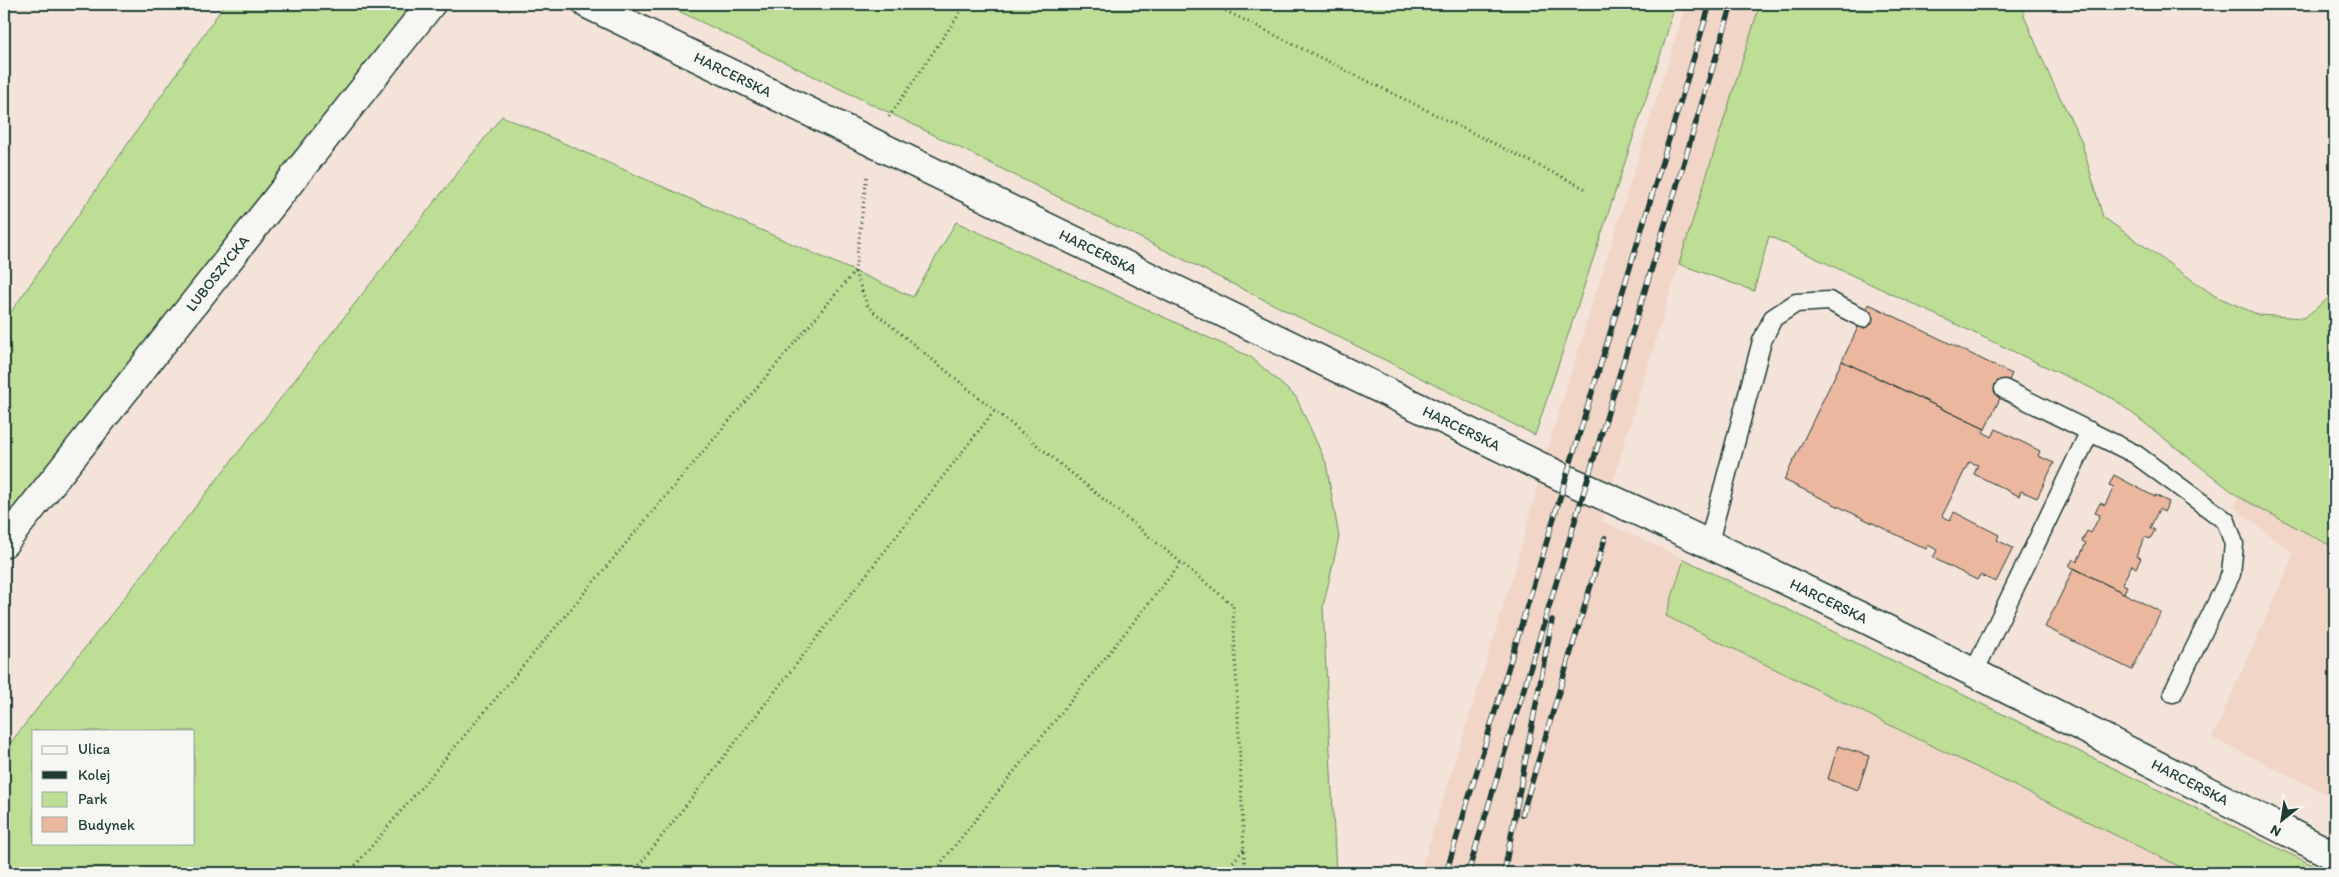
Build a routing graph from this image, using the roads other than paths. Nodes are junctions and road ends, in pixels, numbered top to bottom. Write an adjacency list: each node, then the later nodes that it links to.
1 (431, 4): 7 (street, LUBOSZYCKA)
2 (587, 4): 6 (street, HARCERSKA)
3 (1863, 318): 6 (lane)
4 (2004, 389): 5 (lane)
5 (2090, 431): 8 (lane); 9 (lane)
6 (1708, 542): 8 (street, HARCERSKA)
7 (4, 543)
8 (1974, 672): 10 (street, HARCERSKA)
9 (2173, 694)
10 (2335, 856)

